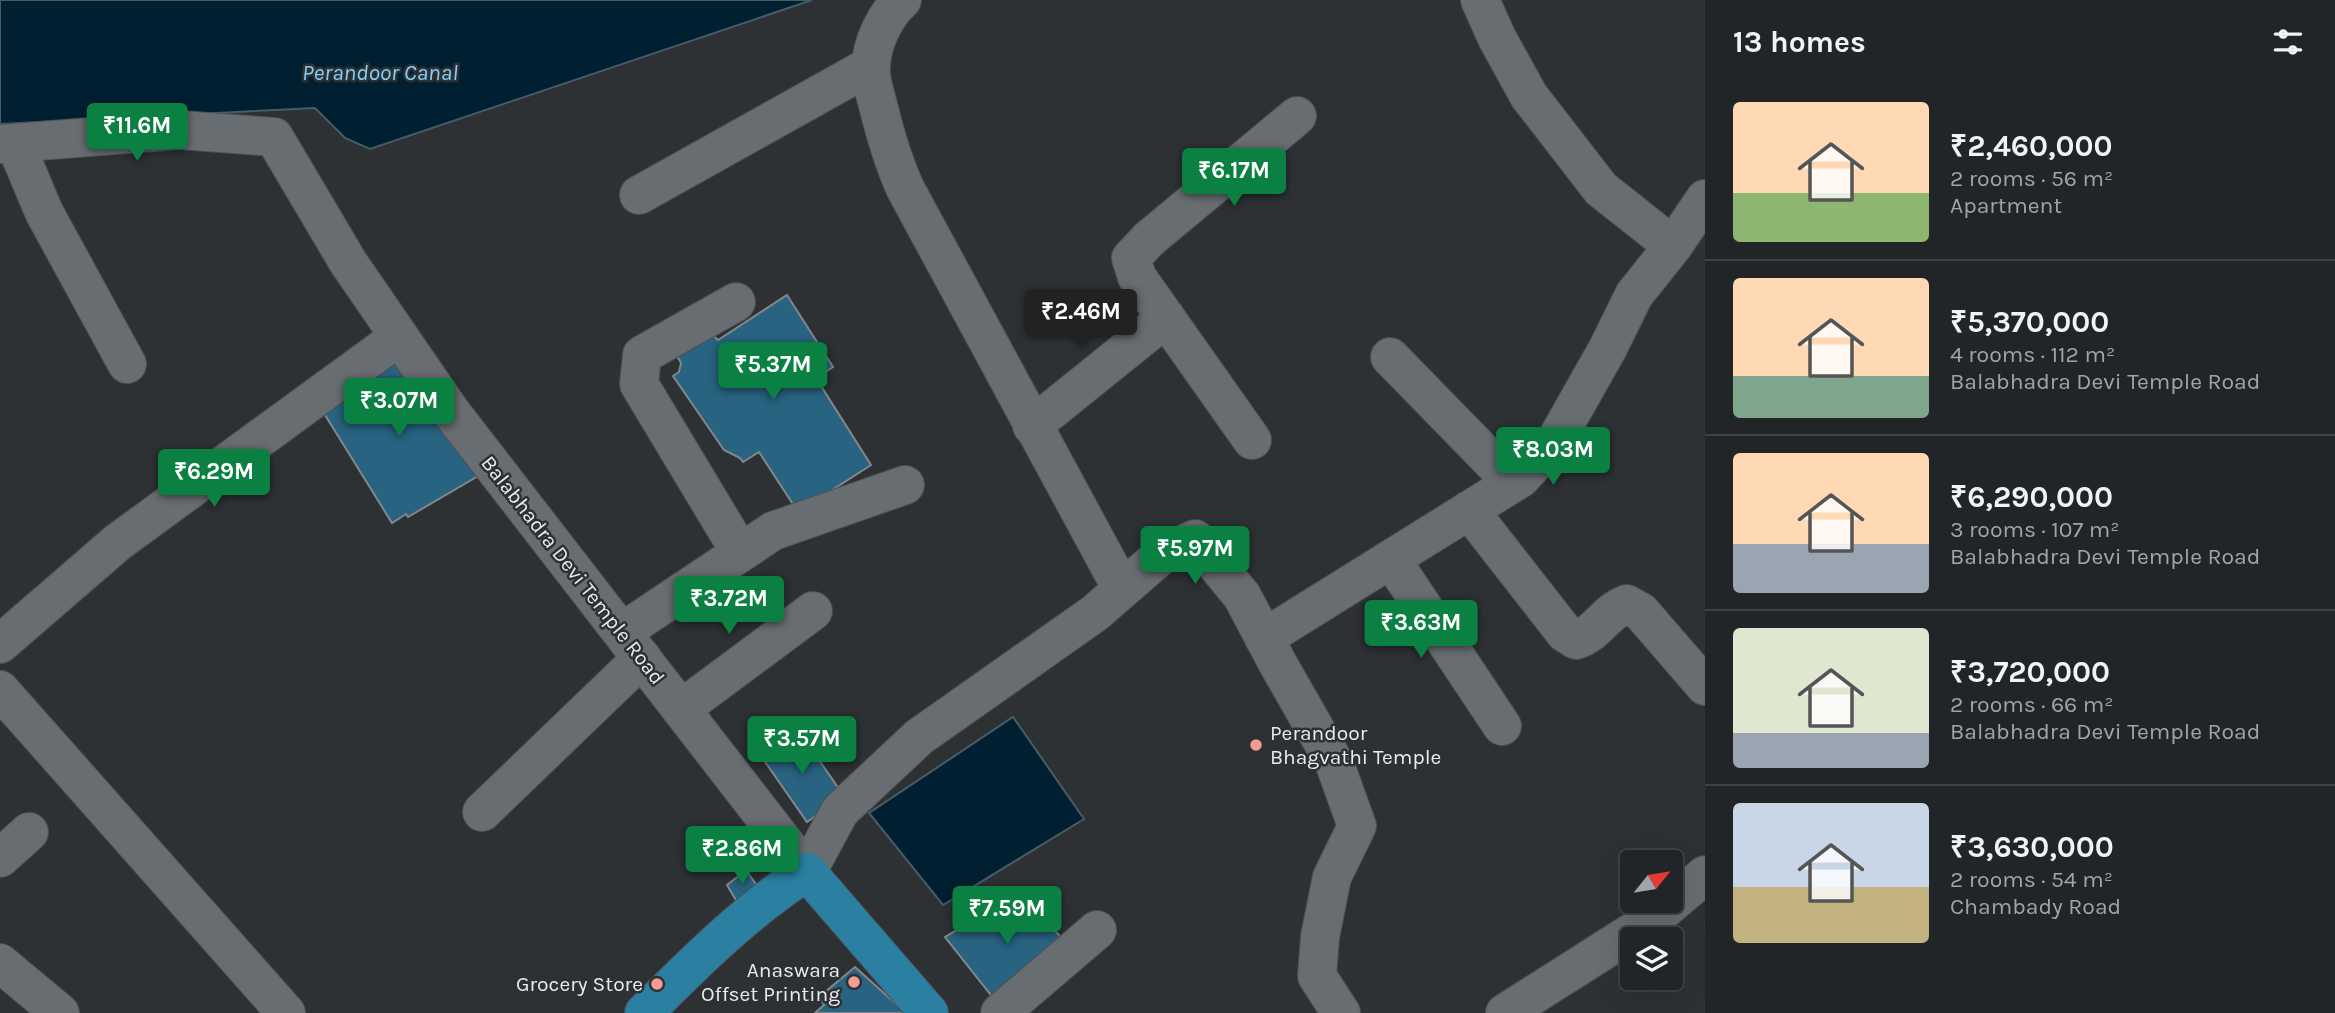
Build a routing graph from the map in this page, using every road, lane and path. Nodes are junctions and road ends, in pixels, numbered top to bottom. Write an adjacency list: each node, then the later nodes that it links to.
1 (902, 0): 3 (street)
2 (1480, 0): 8 (street)
3 (870, 66): 6 (street); 14 (street)
4 (1297, 116): 10 (street)
5 (8, 143): 11 (street, Balabhadra Devi Temple Road); 13 (street)
6 (639, 195)
7 (1705, 199): 8 (street)
8 (1673, 246): 16 (street)
9 (736, 302): 19 (street)
10 (1166, 318): 14 (street); 15 (street)
11 (400, 337): 24 (street); 25 (street, Balabhadra Devi Temple Road)
12 (1390, 357): 16 (street)
13 (127, 364)
14 (1032, 426): 21 (street)
15 (1252, 440)
16 (1513, 483): 18 (street)
17 (905, 485): 19 (street)
18 (1469, 510): 20 (street); 26 (street)
19 (740, 552): 25 (street)
20 (1391, 559): 23 (street); 29 (street)
21 (1122, 589): 23 (street); 33 (street)
22 (813, 611): 28 (street)
23 (1264, 638): 42 (street)
24 (0, 644)
25 (632, 645): 28 (street, Balabhadra Devi Temple Road); 30 (street)
26 (1705, 686)
27 (0, 690): 38 (street)
28 (681, 709): 33 (street, Balabhadra Devi Temple Road)
29 (1502, 726)
30 (482, 812)
31 (29, 832): 32 (street)
32 (0, 858)
33 (807, 872): 39 (main road); 40 (main road)
34 (1705, 875): 43 (street)
35 (1097, 930): 41 (street)
36 (0, 962): 37 (street)
37 (60, 1013)
38 (286, 1013)
39 (644, 1013)
40 (929, 1013)
41 (1000, 1013)
42 (1340, 1013)
43 (1505, 1013)

